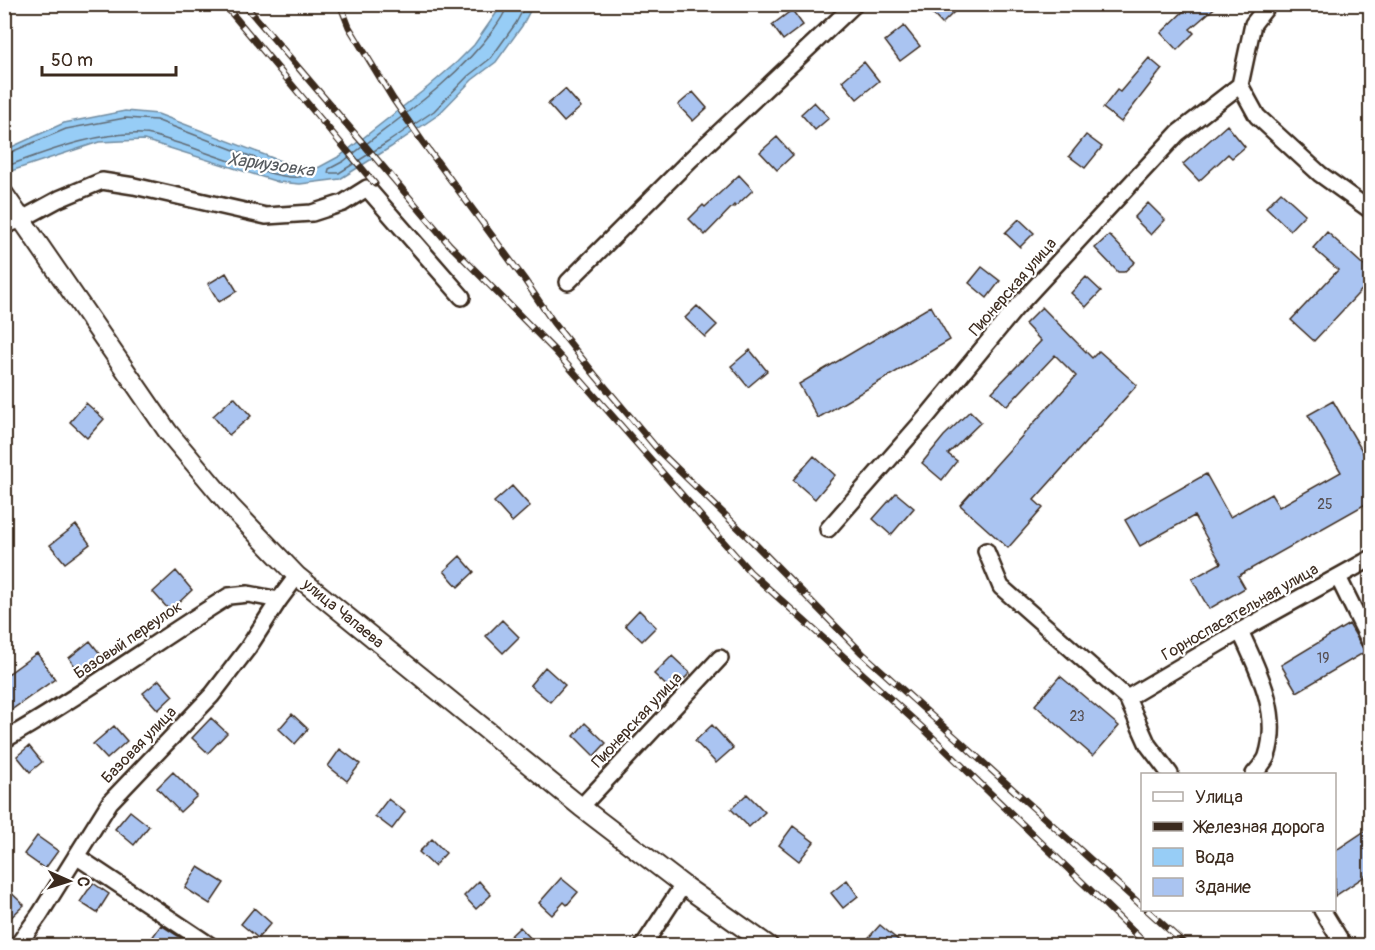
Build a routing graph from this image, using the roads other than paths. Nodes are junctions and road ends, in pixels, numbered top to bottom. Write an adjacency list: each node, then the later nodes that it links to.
1 (855, 4): 8 (street)
2 (1269, 4): 3 (street)
3 (1240, 85): 5 (street); 10 (street, Пионерская улица)
4 (4, 194): 6 (street, улица Чапаева)
5 (1371, 210)
6 (22, 219): 7 (street); 9 (street); 13 (street, улица Чапаева)
7 (4, 225)
8 (568, 282)
9 (462, 297)
10 (828, 530)
11 (986, 551): 19 (street)
12 (1371, 559): 14 (street, Горноспасательная улица)
13 (297, 576): 15 (street, Базовая улица); 23 (street, улица Чапаева)
14 (1338, 577): 16 (street, Горноспасательная улица); 17 (street)
15 (279, 600): 20 (street, Базовый переулок); 24 (street, Базовая улица)
16 (1240, 632): 19 (street, Горноспасательная улица); 22 (street)
17 (1371, 642)
18 (720, 658): 23 (street, Пионерская улица)
19 (1127, 698): 21 (street)
20 (4, 740)
21 (1169, 773)
22 (1255, 773)
23 (581, 807): 25 (street, улица Чапаева)
24 (76, 856): 27 (street, Базовая улица); 28 (street)
25 (683, 885): 29 (street); 30 (street, улица Чапаева)
26 (1324, 911): 31 (street)
27 (17, 945)
28 (211, 945)
29 (643, 945)
30 (769, 945)
31 (1344, 945)

